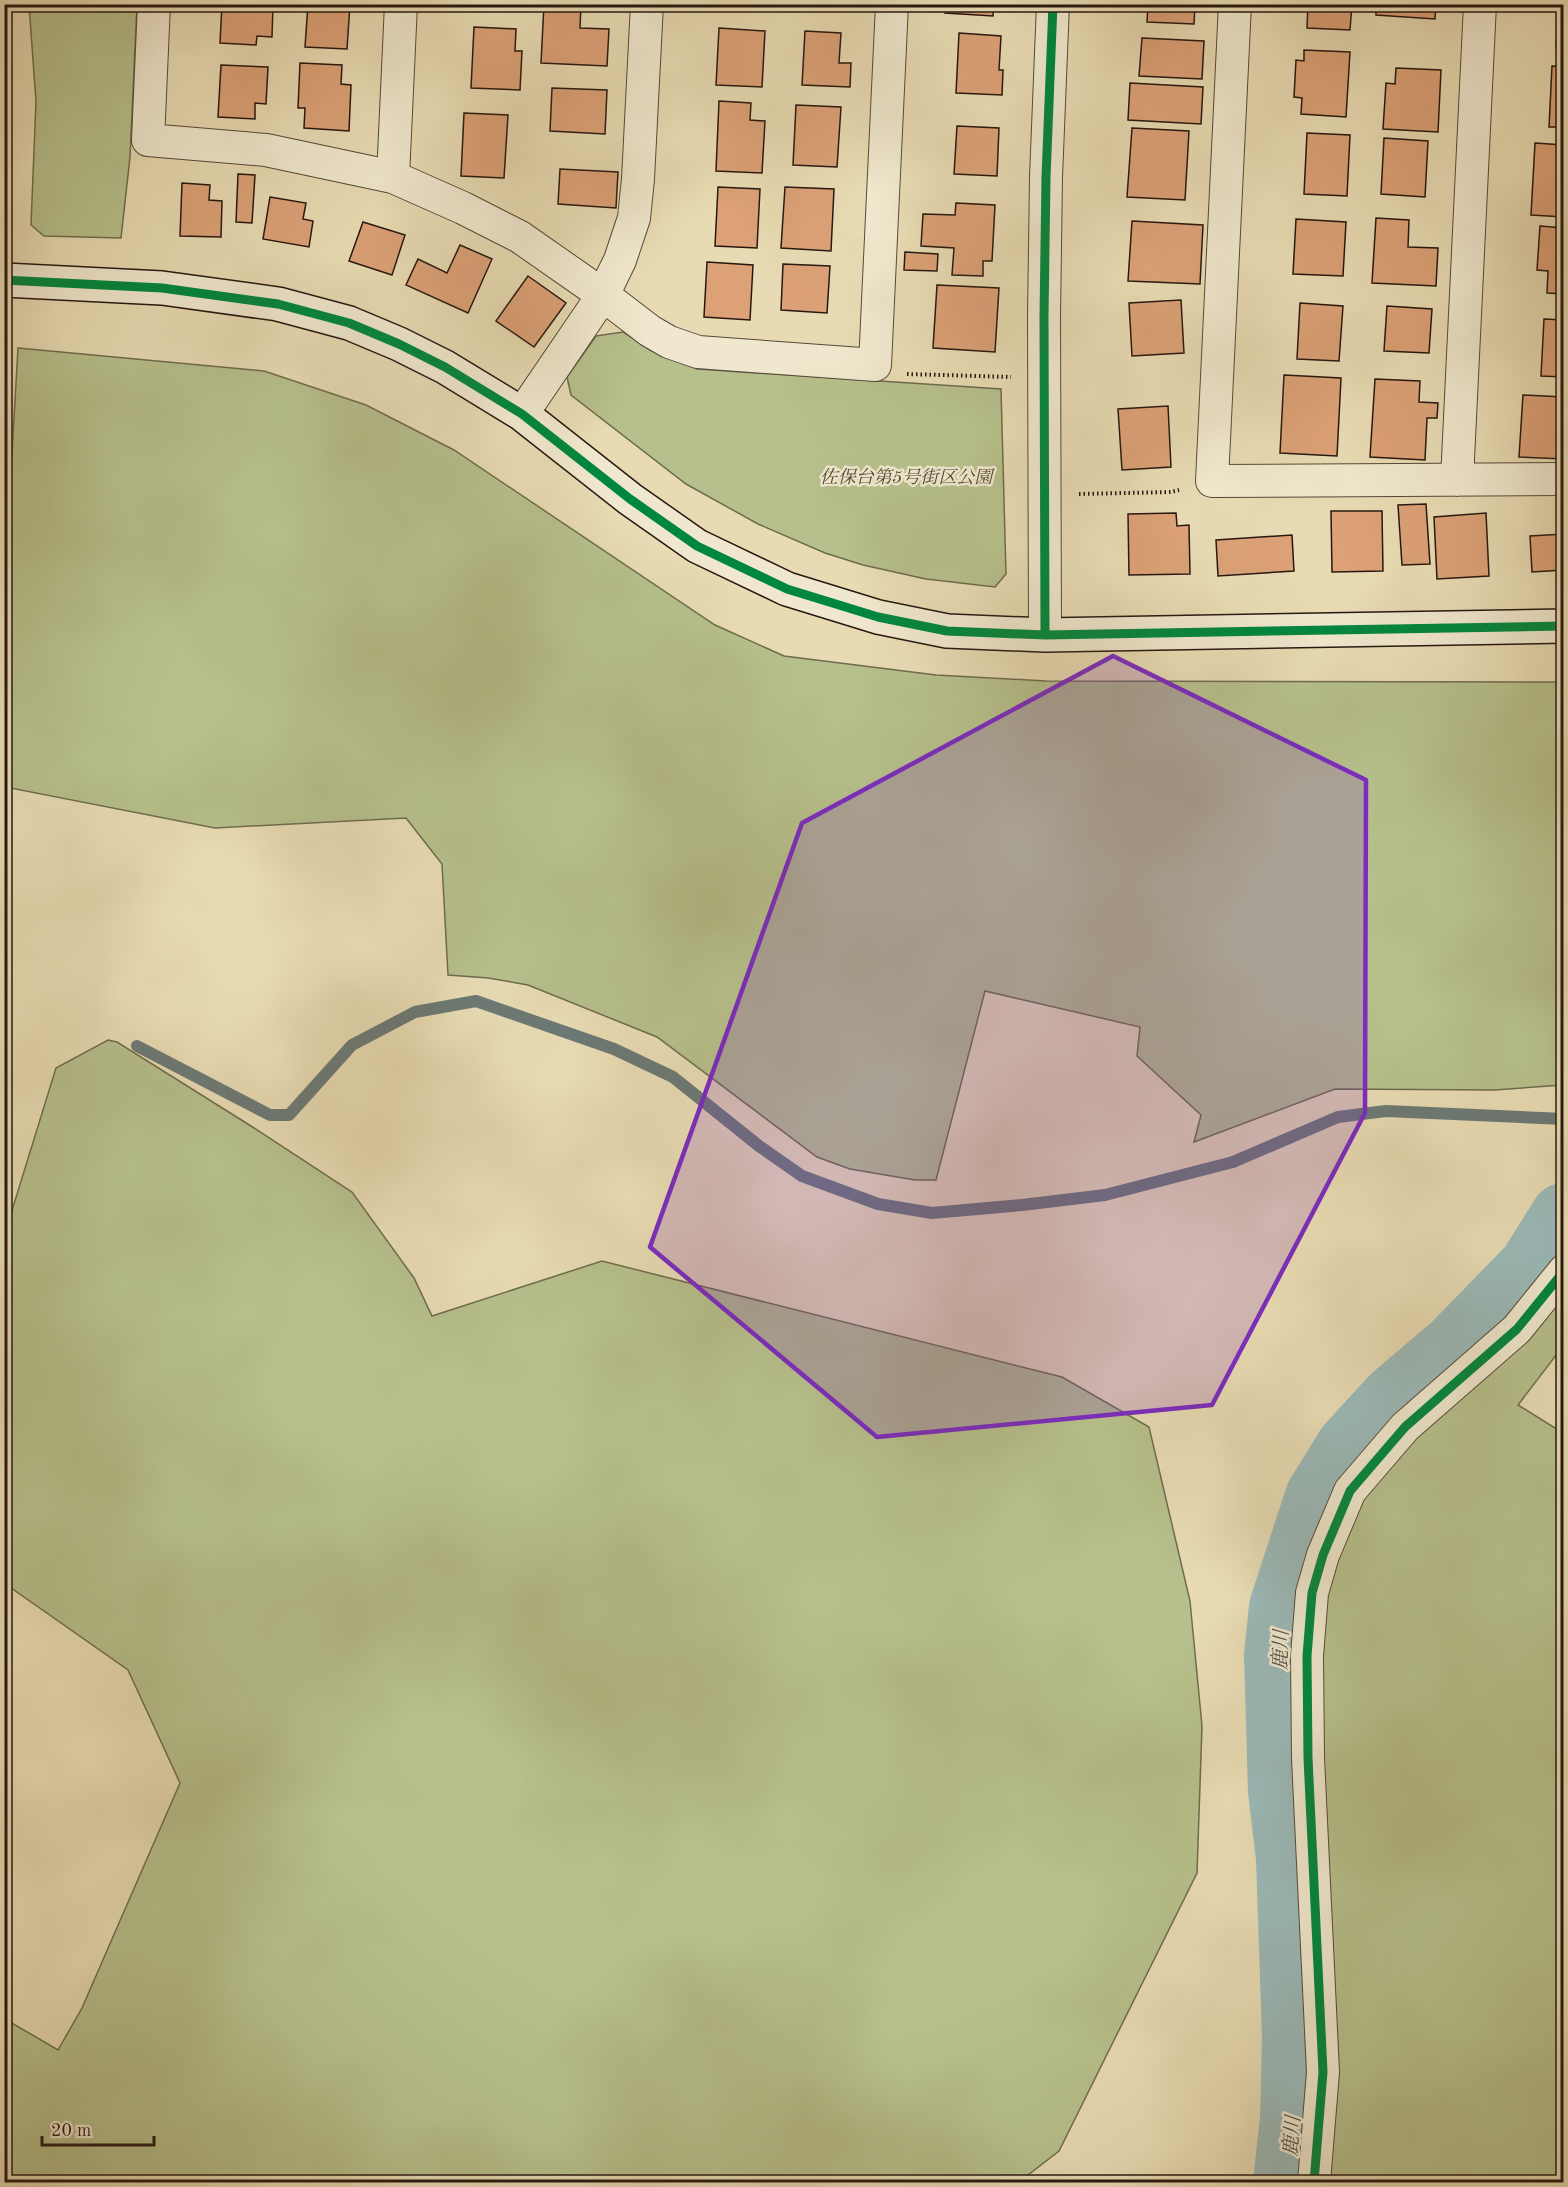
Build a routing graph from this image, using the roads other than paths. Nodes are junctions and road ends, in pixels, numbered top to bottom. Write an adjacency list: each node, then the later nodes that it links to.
1 (154, 4): 8 (street)
2 (400, 4): 8 (street)
3 (647, 4): 10 (street)
4 (892, 4): 10 (street)
5 (1053, 4): 15 (street)
6 (1235, 4): 13 (street)
7 (1480, 4): 13 (street)
8 (393, 177): 10 (street)
9 (4, 280): 11 (street)
10 (603, 295): 11 (street)
11 (522, 414): 15 (street)
12 (1563, 479): 13 (street)
13 (1457, 480)
14 (1563, 626): 15 (street)
15 (1046, 635)
16 (1563, 1271): 17 (street)
17 (1314, 2182)

